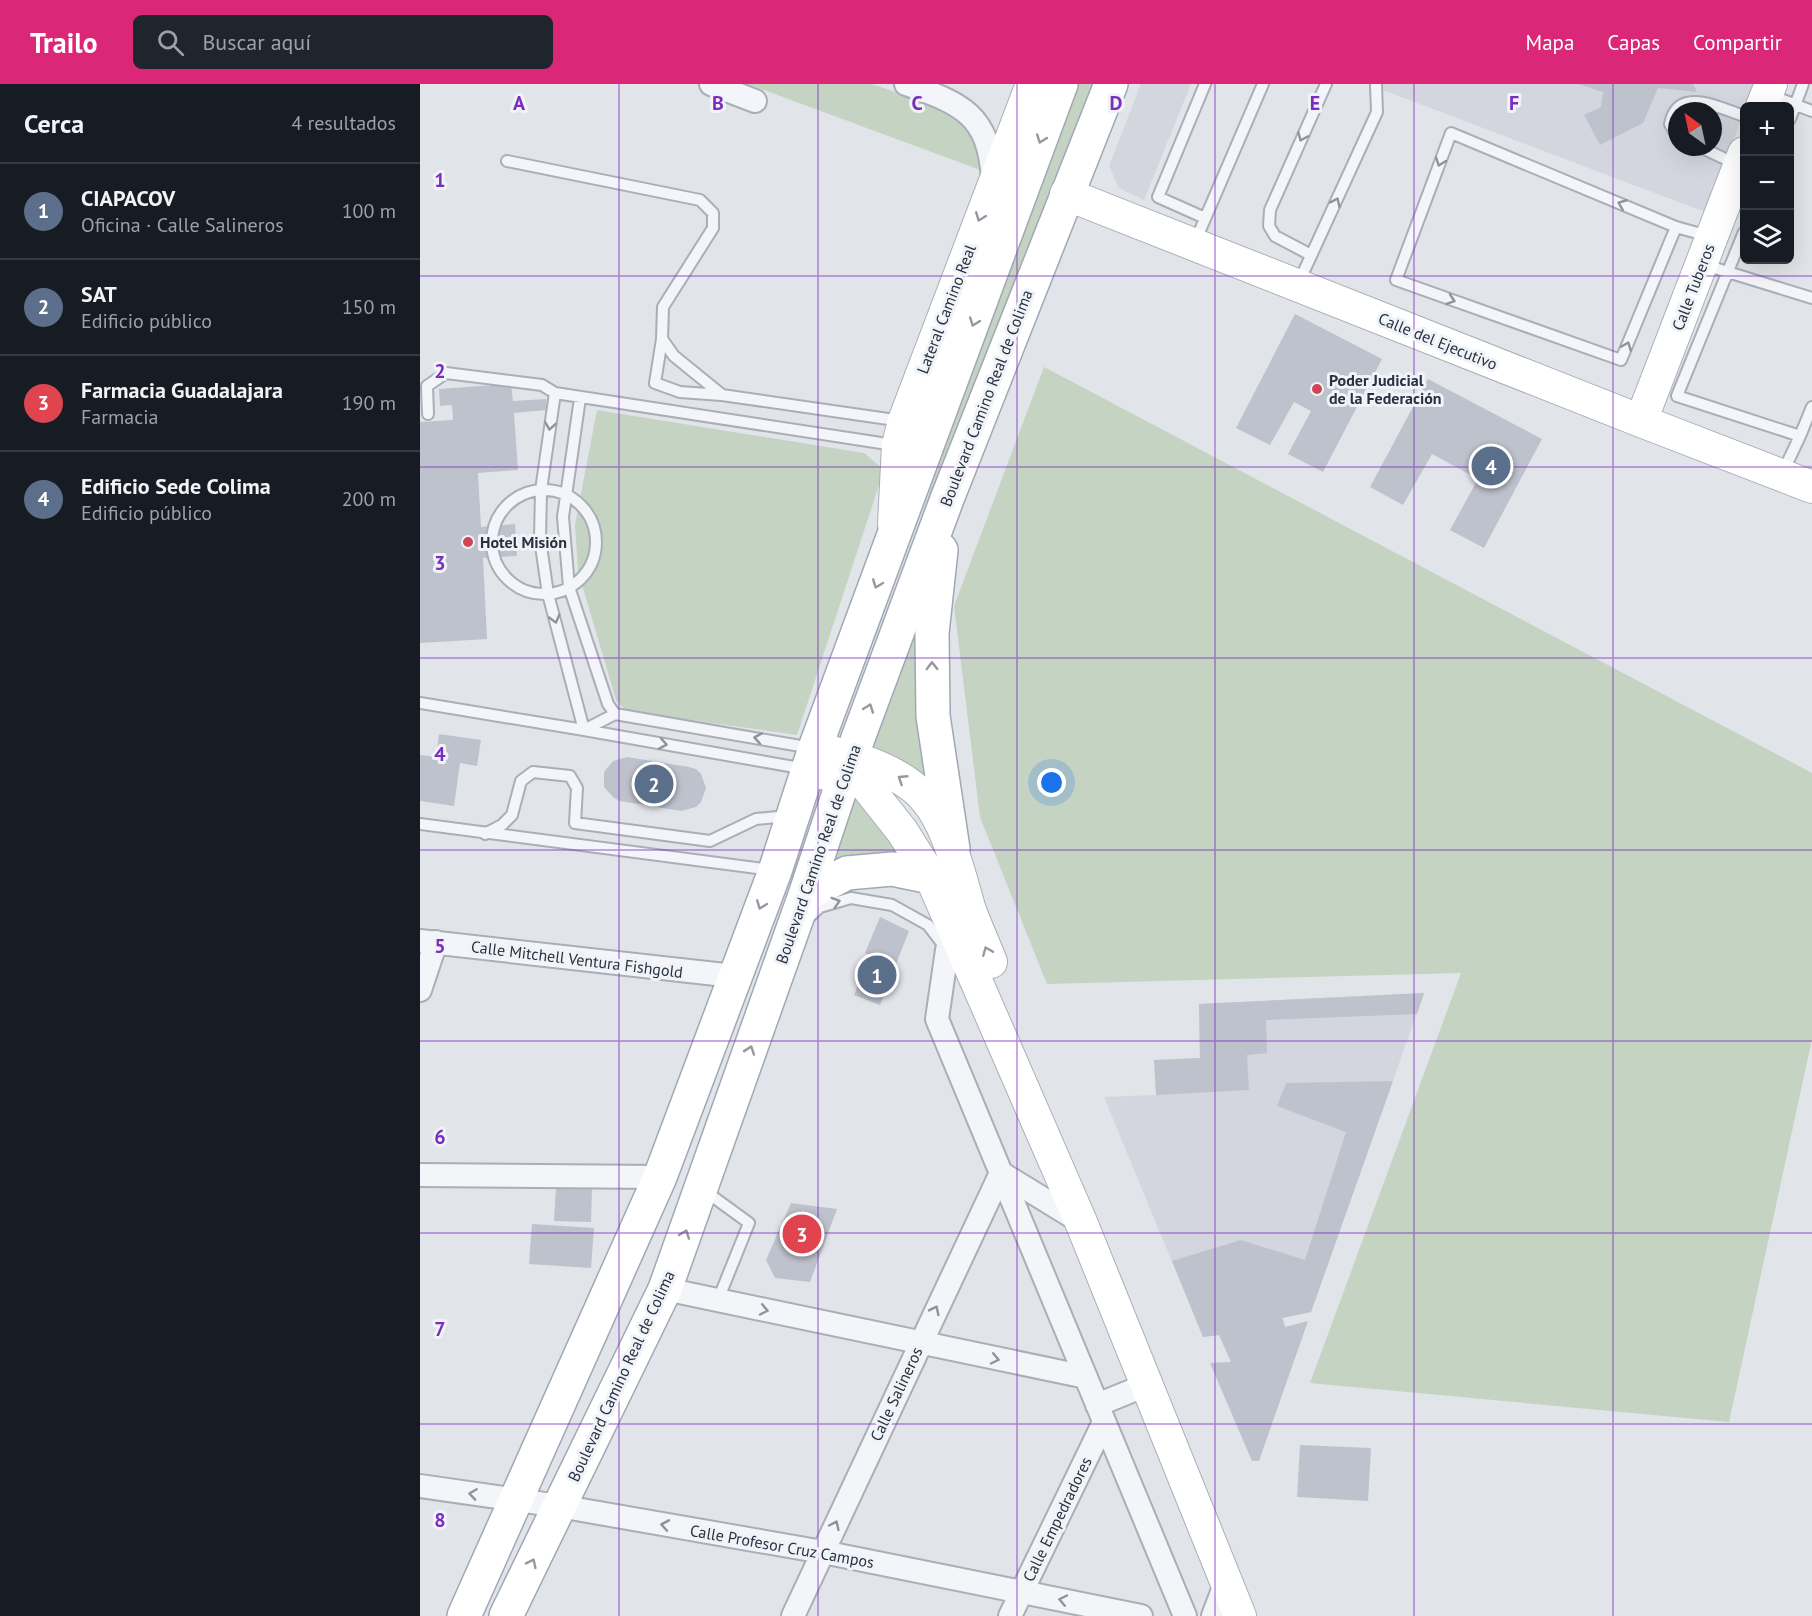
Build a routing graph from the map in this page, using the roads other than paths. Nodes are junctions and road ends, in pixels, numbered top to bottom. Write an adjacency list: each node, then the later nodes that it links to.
1 (711, 84): 12 (street)
2 (906, 84): 20 (street)
3 (1032, 84): 20 (street, Lateral Camino Real)
4 (1061, 84): 36 (main road, one-way to 36)
5 (1111, 84): 21 (main road, Boulevard Camino Real de Colima)
6 (1205, 84): 23 (lane)
7 (1263, 84): 23 (lane)
8 (1326, 84): 25 (lane, one-way to 25)
9 (1376, 84): 25 (lane, one-way to 9)
10 (1803, 84): 11 (lane)
11 (1774, 97): 14 (lane)
12 (755, 101)
13 (1722, 109): 15 (lane)
14 (1812, 111)
15 (1740, 115)
16 (1722, 154): 17 (lane)
17 (1740, 159)
18 (507, 161): 29 (lane)
19 (1740, 167): 26 (street, Calle Tuberos)
20 (994, 182): 36 (street, Lateral Camino Real, one-way to 36)
21 (1066, 194): 23 (street, Calle del Ejecutivo); 42 (main road, Boulevard Camino Real de Colima)
22 (1676, 227): 22 (lane, one-way to 22); 26 (lane)
23 (1199, 231): 27 (street, Calle del Ejecutivo)
24 (1740, 235): 26 (lane)
25 (1311, 255): 27 (lane)
26 (1714, 258): 28 (lane); 35 (street, Calle Tuberos); 37 (lane)
27 (1297, 285): 35 (street, Calle del Ejecutivo)
28 (1812, 298)
29 (662, 339): 31 (lane); 31 (lane)
30 (555, 393): 32 (lane); 34 (lane); 40 (lane, one-way to 40)
31 (722, 395): 36 (lane)
32 (580, 398): 36 (lane); 41 (lane)
33 (1812, 407): 37 (lane)
34 (428, 414)
35 (1641, 422): 38 (street, Calle del Ejecutivo)
36 (916, 436): 48 (main road, one-way to 48)
37 (1800, 436): 38 (lane)
38 (1782, 475): 39 (street, Calle del Ejecutivo)
39 (1812, 487)
40 (541, 489): 41 (lane); 44 (lane); 44 (lane)
41 (566, 494): 43 (lane); 43 (lane)
42 (947, 499): 49 (main road, Boulevard Camino Real de Colima, one-way to 42); 53 (main road, one-way to 42)
43 (569, 587): 44 (lane); 46 (lane)
44 (548, 594): 47 (lane, one-way to 47)
45 (420, 703): 47 (lane)
46 (615, 714): 47 (lane); 48 (lane, one-way to 46)
47 (584, 730): 48 (lane, one-way to 48)
48 (812, 759): 49 (street); 50 (main road)
49 (848, 767): 53 (street, one-way to 49); 55 (street); 56 (main road, Boulevard Camino Real de Colima)
50 (793, 815): 52 (lane); 54 (main road)
51 (420, 824): 52 (lane)
52 (485, 834): 54 (lane)
53 (952, 849): 66 (street, one-way to 53)
54 (775, 871): 60 (main road, one-way to 60)
55 (931, 877): 56 (main road); 59 (street)
56 (805, 895): 57 (main road, Boulevard Camino Real de Colima)
57 (790, 936): 59 (lane, one-way to 59); 65 (main road, Boulevard Camino Real de Colima, one-way to 57)
58 (428, 942): 60 (street, Calle Mitchell Ventura Fishgold); 61 (street)
59 (954, 947): 62 (street); 66 (street)
60 (734, 976): 64 (main road)
61 (420, 990)
62 (1001, 1173): 66 (street); 69 (street, Calle Salineros, one-way to 62); 70 (street)
63 (420, 1174): 64 (street)
64 (660, 1177): 74 (main road)
65 (701, 1189): 67 (main road, Boulevard Camino Real de Colima, one-way to 65); 68 (lane)
66 (1082, 1222): 71 (street)
67 (665, 1289): 68 (street); 75 (main road, Boulevard Camino Real de Colima)
68 (718, 1300): 69 (street, one-way to 69)
69 (920, 1343): 70 (street, one-way to 70); 76 (street, Calle Salineros, one-way to 69)
70 (1086, 1377): 72 (street)
71 (1146, 1385): 72 (street); 77 (street)
72 (1101, 1414): 78 (street, Calle Empedradores); 84 (street)
73 (420, 1486): 74 (street, Calle Profesor Cruz Campos, one-way to 73)
74 (517, 1500): 75 (street, Calle Profesor Cruz Campos); 79 (main road)
75 (559, 1506): 76 (street, Calle Profesor Cruz Campos, one-way to 75); 80 (main road, Boulevard Camino Real de Colima, one-way to 75)
76 (823, 1552): 78 (street, Calle Profesor Cruz Campos); 81 (street, Calle Salineros)
77 (1226, 1582): 85 (street); 86 (street)
78 (1022, 1592): 82 (street, Calle Empedradores); 83 (street, Calle Profesor Cruz Campos, one-way to 78)
79 (464, 1616)
80 (507, 1616)
81 (793, 1616)
82 (1010, 1616)
83 (1141, 1616)
84 (1185, 1616)
85 (1213, 1616)
86 (1240, 1616)

